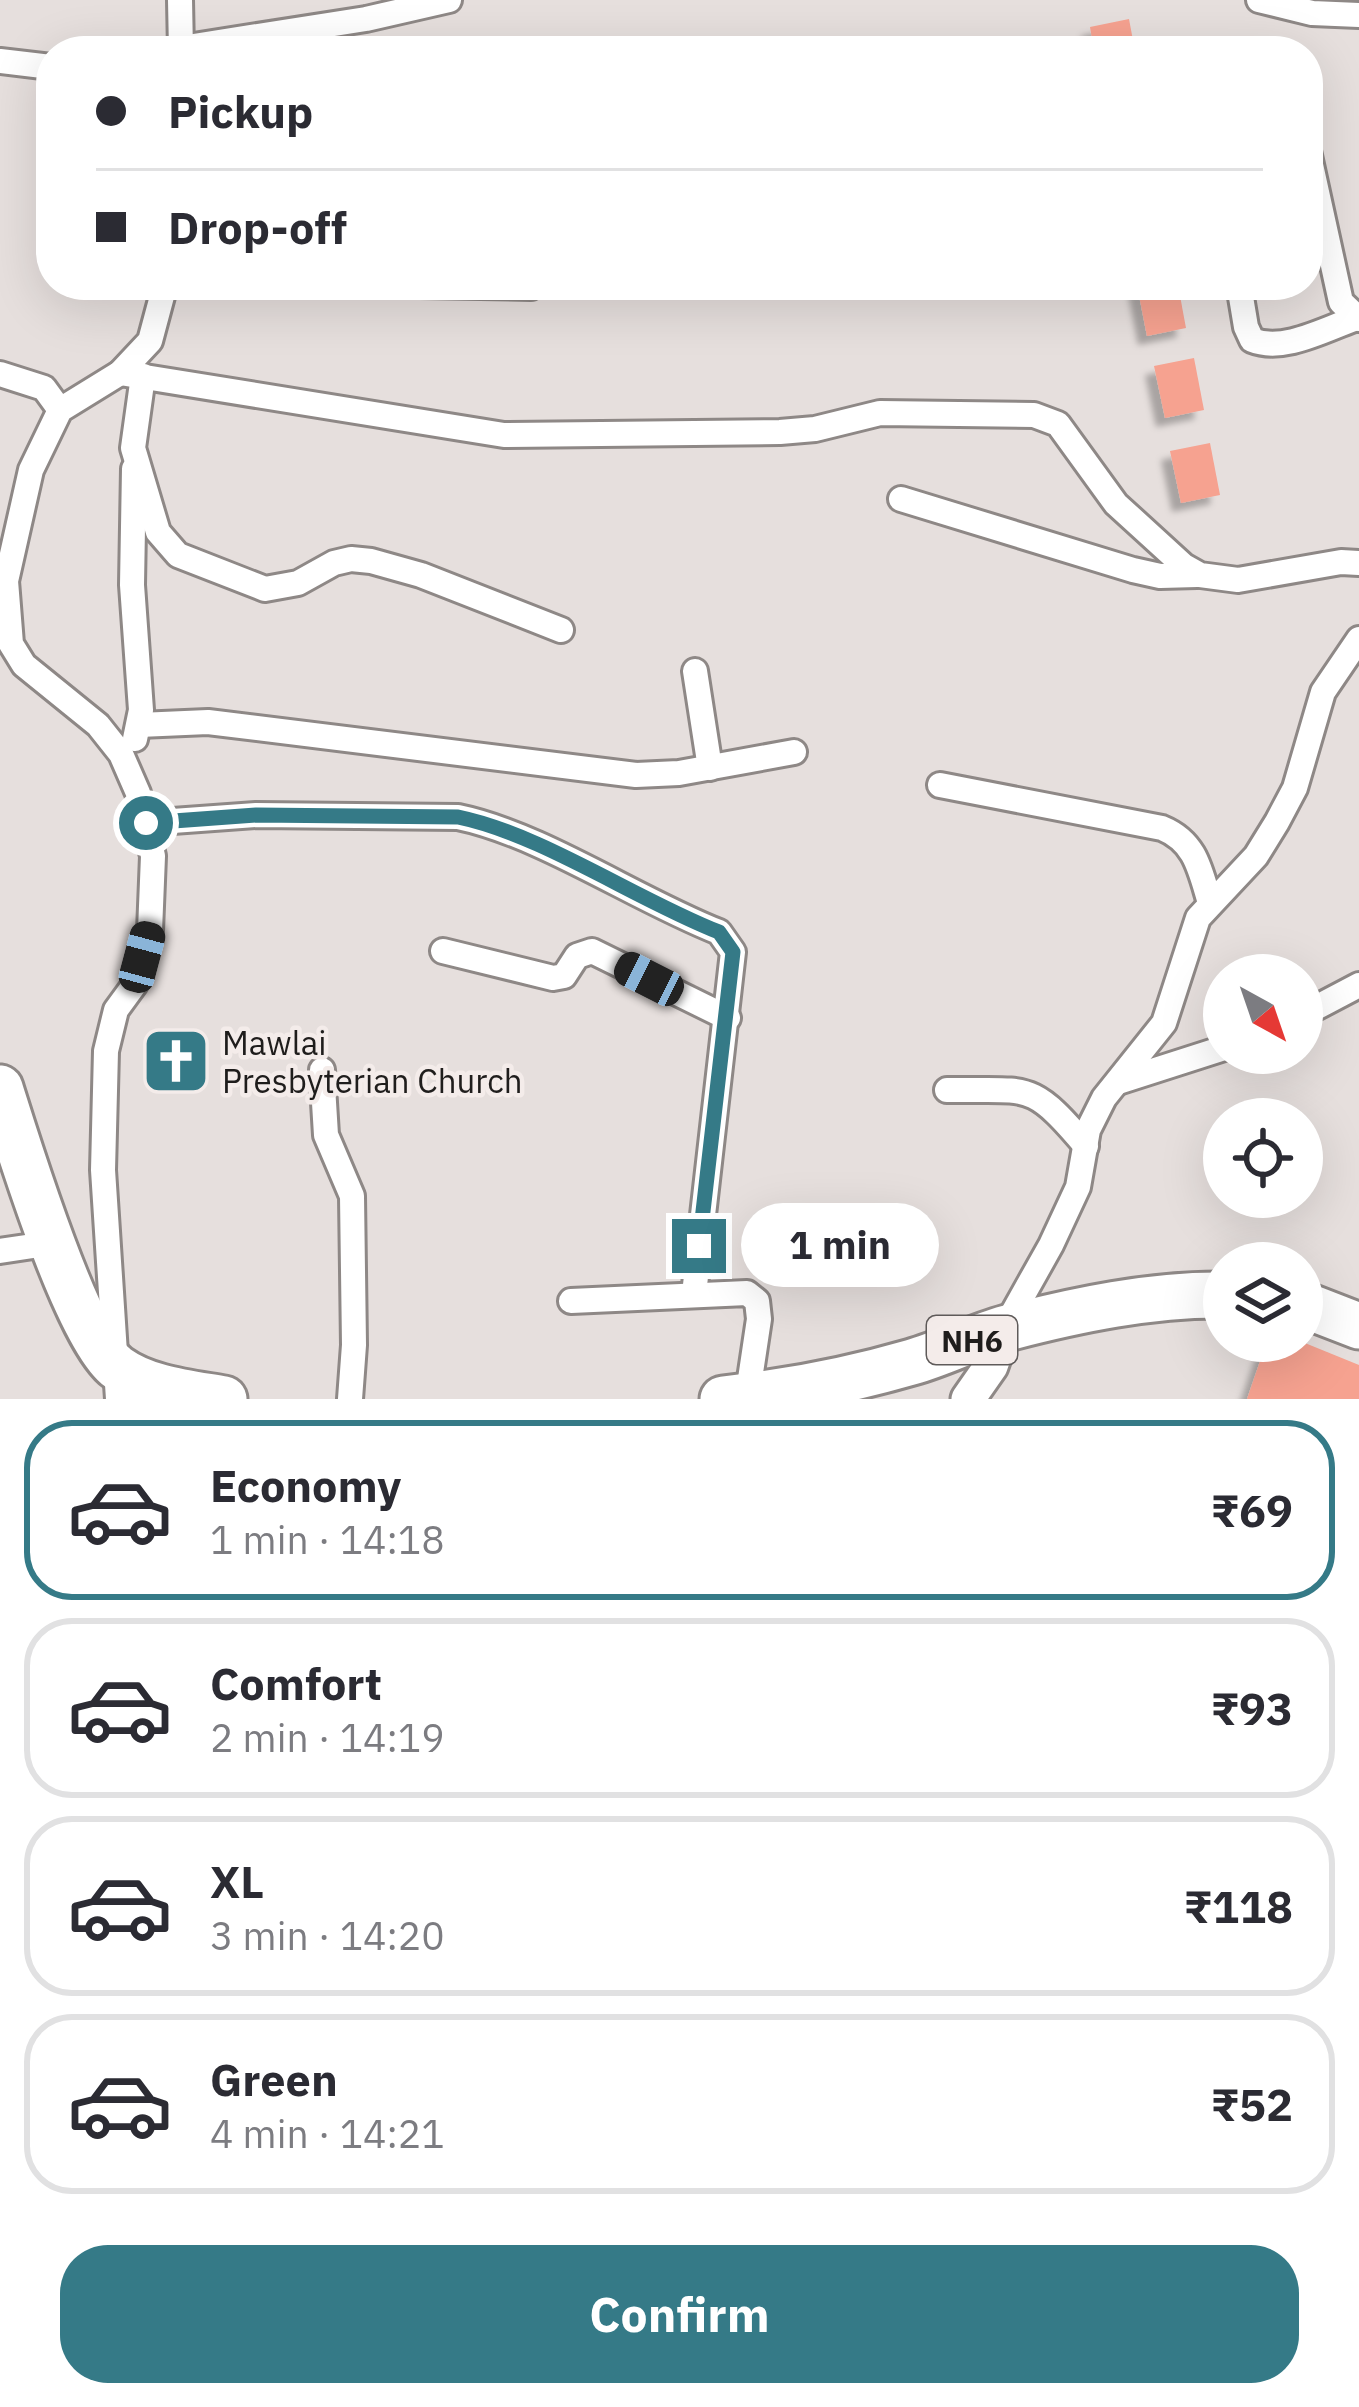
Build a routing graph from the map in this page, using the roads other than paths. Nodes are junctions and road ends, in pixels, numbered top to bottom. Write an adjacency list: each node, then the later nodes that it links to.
1 (180, 0): 5 (street)
2 (449, 0): 6 (street)
3 (1259, 0): 4 (street)
4 (1359, 15)
5 (181, 36)
6 (261, 36)
7 (0, 61): 8 (street)
8 (36, 65)
9 (1323, 220): 12 (street)
10 (161, 300): 14 (street)
11 (1241, 300): 12 (street)
12 (1358, 319)
13 (0, 374): 15 (street)
14 (132, 374): 15 (street); 16 (street); 19 (street)
15 (60, 410): 20 (street)
16 (135, 454): 21 (street); 24 (street)
17 (901, 500): 19 (street)
18 (1359, 562): 19 (street)
19 (1200, 575)
20 (3, 598): 26 (street)
21 (561, 630)
22 (1359, 639): 30 (street)
23 (695, 671): 27 (street)
24 (139, 725): 26 (street); 27 (street)
25 (794, 752): 27 (street)
26 (121, 754): 29 (street)
27 (710, 767)
28 (940, 785): 30 (street)
29 (146, 823): 34 (street); 49 (street)
30 (1210, 903): 37 (street)
31 (442, 951): 34 (street)
32 (1359, 985): 33 (street)
33 (1323, 1004)
34 (728, 1018): 43 (street)
35 (1203, 1055): 37 (street)
36 (322, 1070): 52 (street)
37 (1117, 1082): 40 (street)
38 (0, 1088): 41 (highway)
39 (947, 1090): 40 (street)
40 (1085, 1146): 48 (street)
41 (53, 1244): 42 (street); 49 (highway)
42 (0, 1251)
43 (694, 1294): 45 (street); 50 (street)
44 (1203, 1296): 48 (highway, NH6)
45 (571, 1301)
46 (1323, 1312): 47 (highway)
47 (1359, 1326)
48 (1004, 1329): 50 (highway, NH6); 53 (street)
49 (118, 1384): 51 (highway)
50 (739, 1398)
51 (224, 1399)
52 (350, 1399)
53 (968, 1399)

